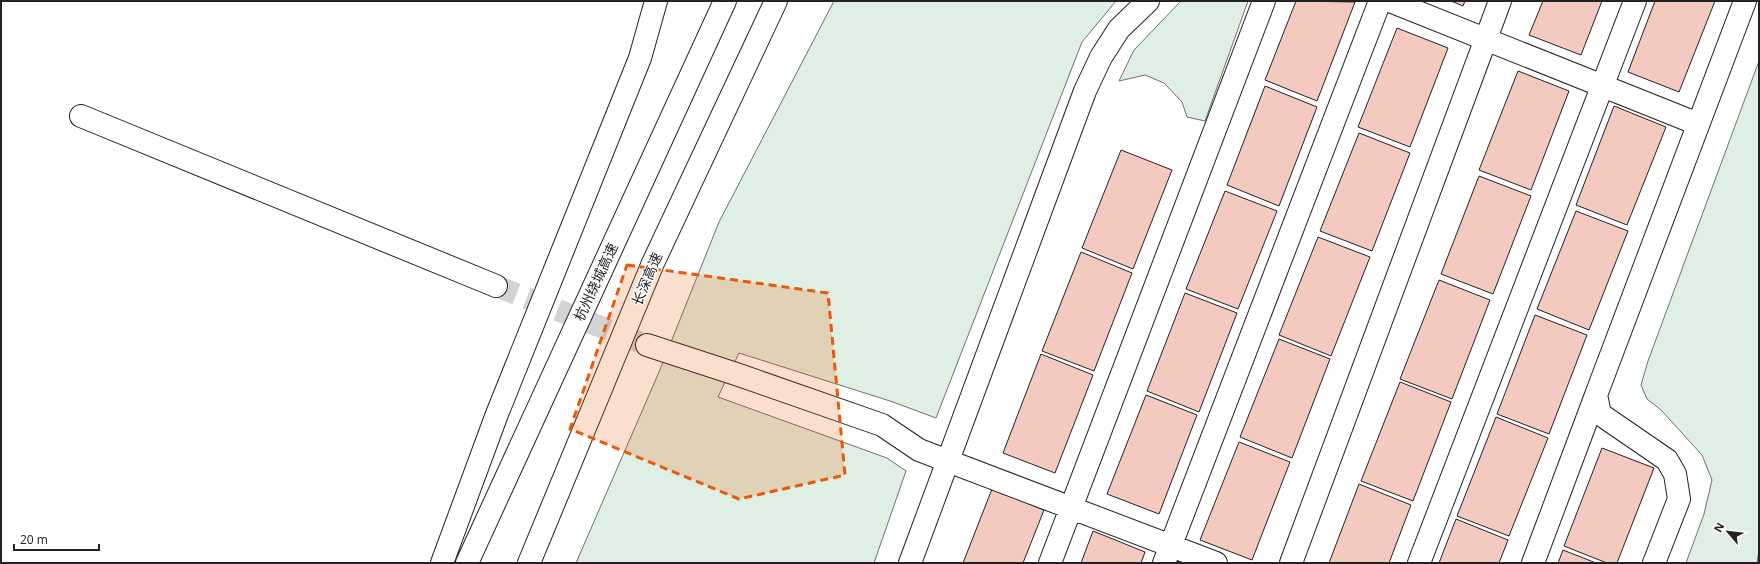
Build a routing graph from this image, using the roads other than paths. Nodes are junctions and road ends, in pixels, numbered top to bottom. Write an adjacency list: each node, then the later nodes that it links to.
1 (656, 1): 21 (main road)
2 (725, 1): 22 (main road, 杭州绕城高速)
3 (776, 1): 23 (main road, 长深高速)
4 (1148, 1): 18 (main road)
5 (1264, 1): 19 (main road)
6 (1380, 1): 20 (main road)
7 (1390, 1): 11 (main road)
8 (1500, 1): 11 (main road)
9 (1635, 1): 12 (main road)
10 (1745, 1): 14 (main road)
11 (1486, 39): 12 (main road); 27 (main road)
12 (1601, 86): 14 (main road); 28 (main road)
13 (81, 116): 15 (main road)
14 (1698, 124): 17 (main road)
15 (496, 286)
16 (647, 345): 18 (main road)
17 (1596, 395): 29 (main road); 30 (main road)
18 (948, 460): 19 (main road); 24 (main road)
19 (1071, 507): 20 (main road); 25 (main road)
20 (1167, 554): 26 (main road)
21 (442, 563)
22 (467, 563)
23 (529, 563)
24 (910, 563)
25 (1050, 563)
26 (1216, 563)
27 (1291, 563)
28 (1419, 563)
29 (1533, 563)
30 (1654, 563)

